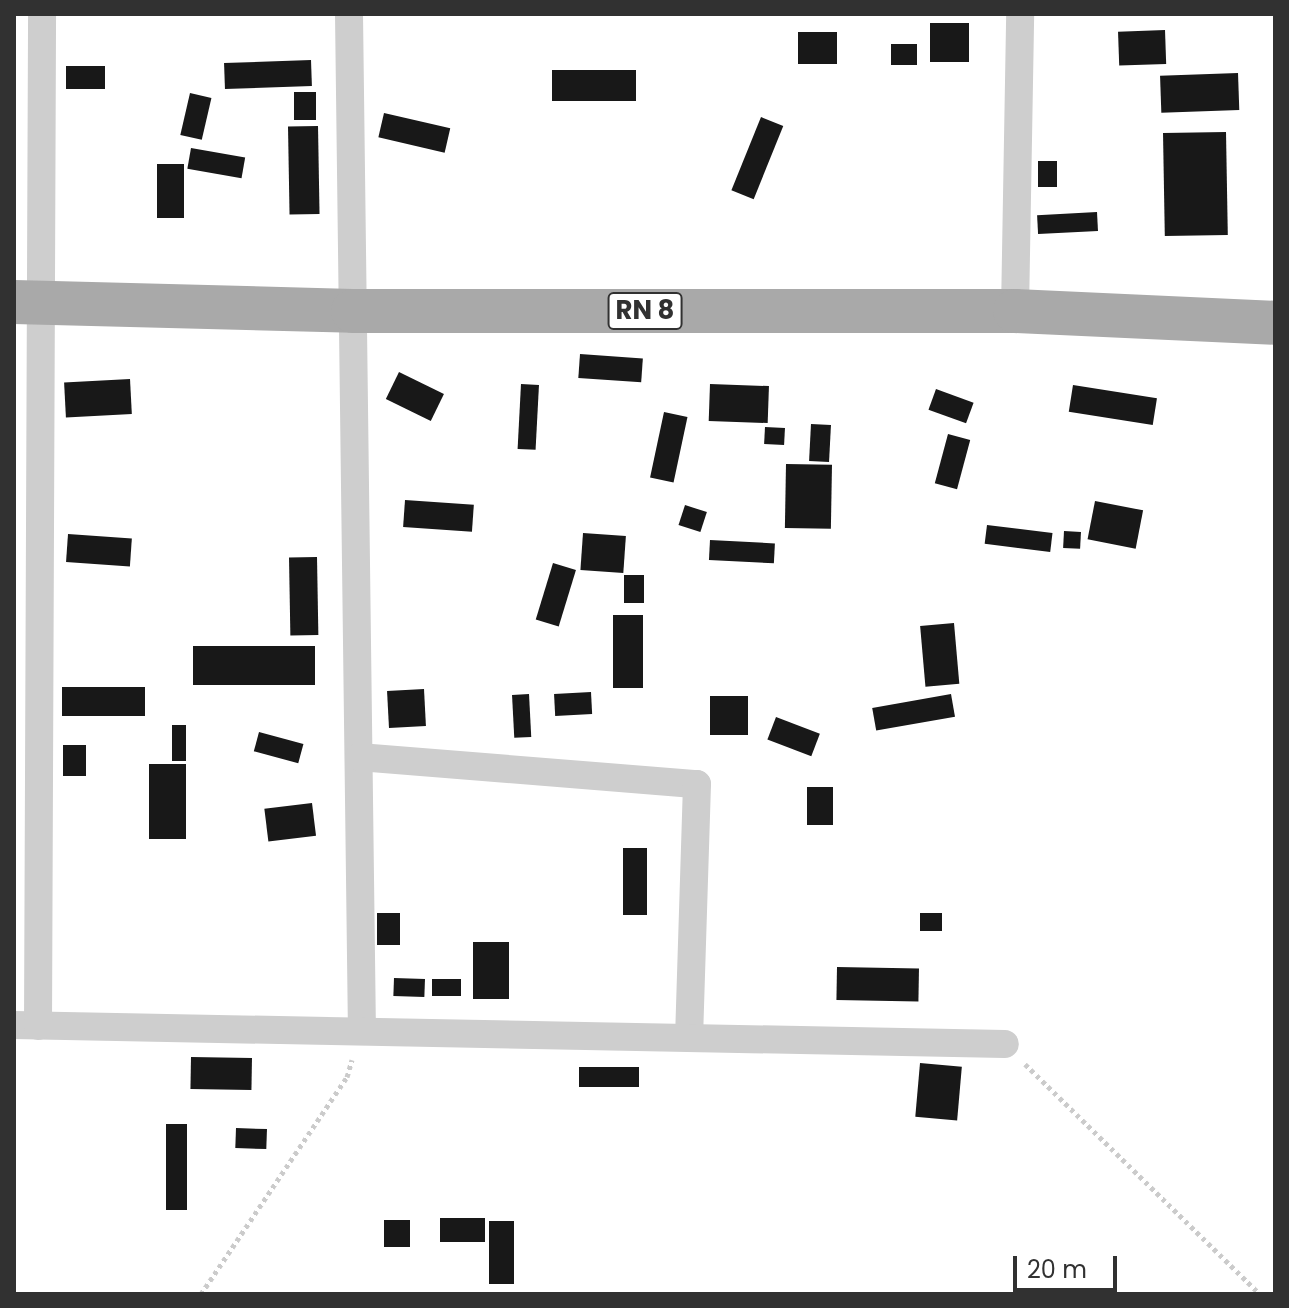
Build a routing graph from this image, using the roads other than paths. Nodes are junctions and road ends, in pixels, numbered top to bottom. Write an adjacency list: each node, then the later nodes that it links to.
1 (42, 14): 4 (street)
2 (349, 14): 5 (street)
3 (1020, 14): 6 (street)
4 (28, 303): 5 (main road, RN 8); 9 (street)
5 (353, 311): 6 (main road, RN 8); 8 (street)
6 (1015, 311): 7 (main road, RN 8)
7 (1275, 323)
8 (359, 757): 10 (street); 11 (street)
9 (26, 1026): 10 (street)
10 (362, 1030): 11 (street)
11 (689, 1034): 12 (street)
12 (1005, 1044)

